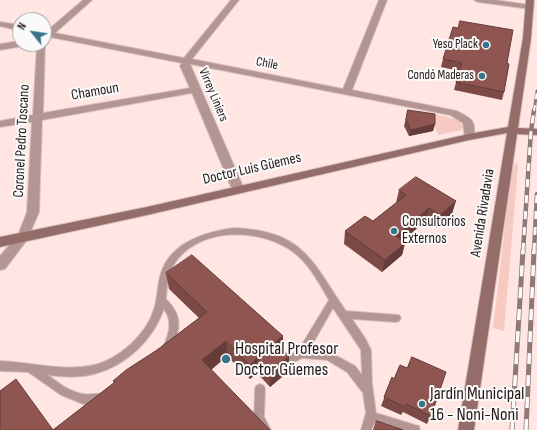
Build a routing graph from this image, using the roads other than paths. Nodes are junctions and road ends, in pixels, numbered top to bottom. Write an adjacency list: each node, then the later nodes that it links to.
1 (88, 0): 8 (street)
2 (235, 0): 13 (street, Virrey Liniers)
3 (383, 0): 15 (street)
4 (478, 0): 5 (street)
5 (530, 4): 18 (main road, Avenida Rivadavia)
6 (0, 24): 7 (street)
7 (12, 26)
8 (52, 30)
9 (52, 36): 13 (street, Chile)
10 (12, 45): 11 (street)
11 (0, 47)
12 (41, 52): 16 (street, Coronel Pedro Toscano)
13 (186, 62): 14 (street, Virrey Liniers); 15 (street, Chile)
14 (195, 90): 16 (street, Chamoun); 21 (street, Virrey Liniers)
15 (346, 93): 20 (street, Chile)
16 (38, 118): 17 (street, Chamoun); 22 (street, Coronel Pedro Toscano)
17 (0, 124)
18 (512, 129): 19 (main road, Doctor Luis Güemes); 20 (main road, Doctor Luis Güemes); 41 (main road, Avenida Rivadavia)
19 (537, 132)
20 (469, 137): 21 (main road, Doctor Luis Güemes)
21 (238, 189): 22 (main road, Doctor Luis Güemes)
22 (23, 237): 23 (main road, Doctor Luis Güemes); 24 (street, Coronel Pedro Toscano)
23 (0, 242)
24 (0, 264)
25 (161, 300): 26 (lane); 30 (lane); 33 (lane)
26 (333, 301): 27 (lane); 29 (lane)
27 (343, 315): 28 (lane); 35 (lane)
28 (396, 318)
29 (301, 354): 31 (lane); 35 (lane)
30 (159, 357)
31 (288, 361)
32 (0, 366): 33 (lane)
33 (30, 369): 36 (lane)
34 (260, 389): 38 (lane)
35 (367, 390): 37 (lane)
36 (112, 392)
37 (371, 416): 39 (lane); 40 (lane)
38 (266, 430)
39 (366, 430)
40 (415, 430)
41 (466, 430)

